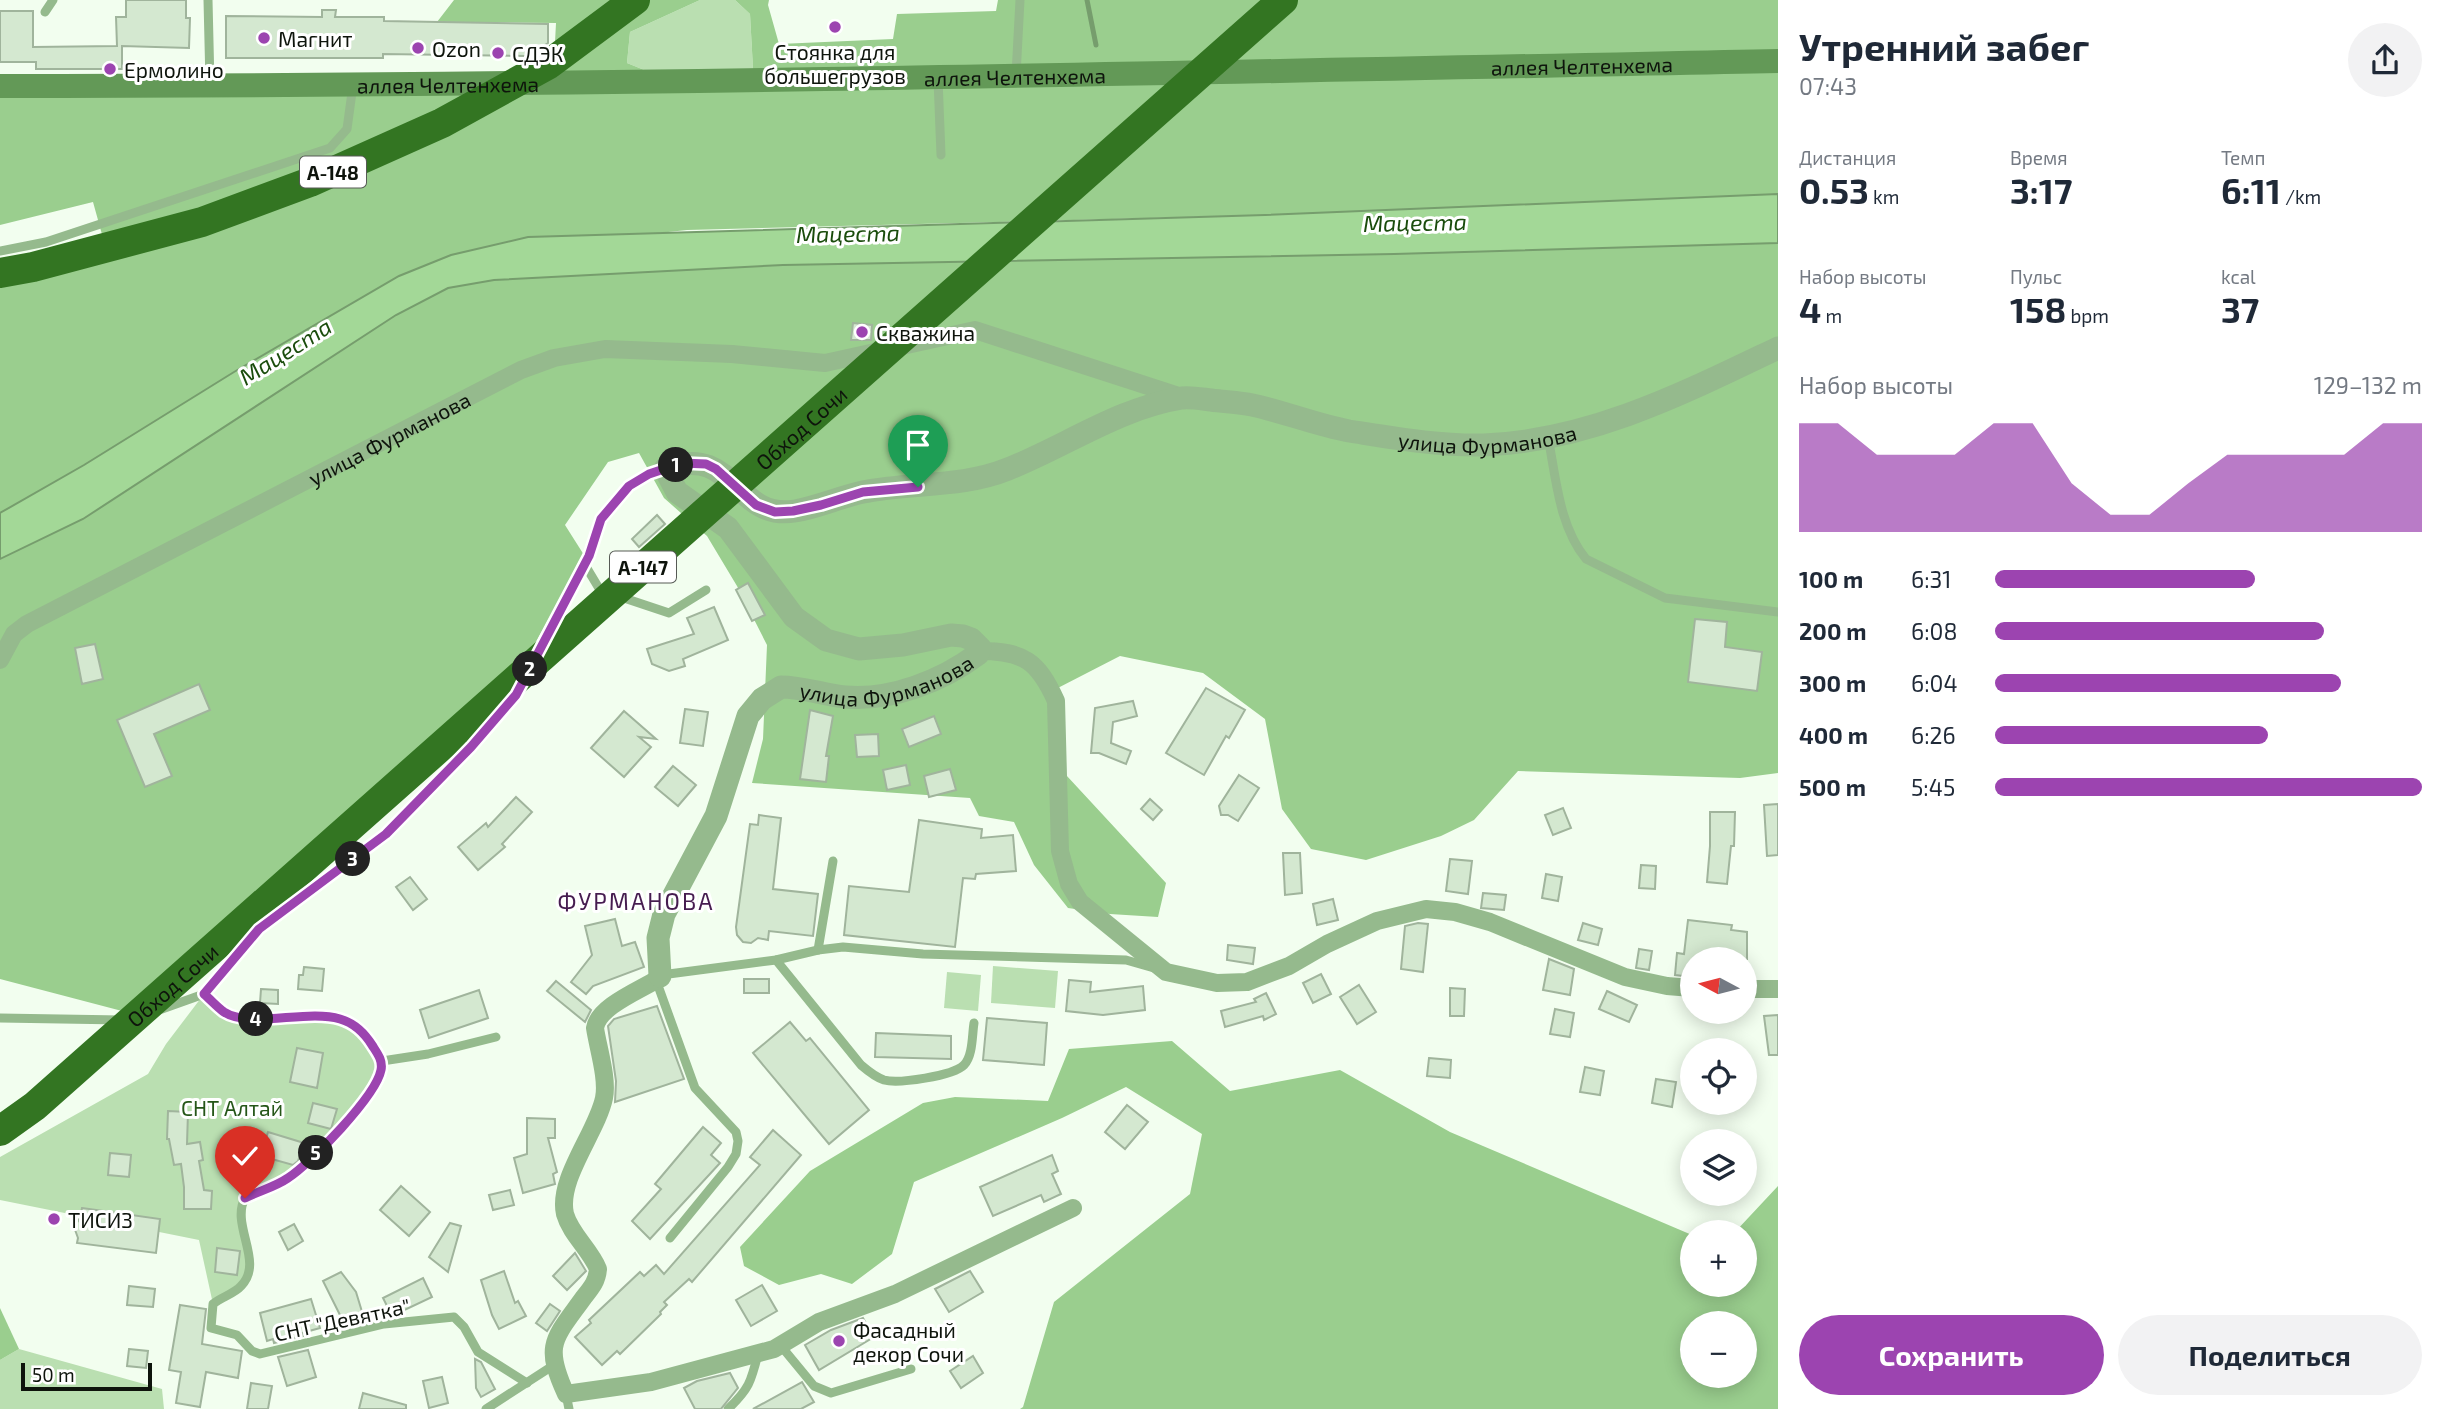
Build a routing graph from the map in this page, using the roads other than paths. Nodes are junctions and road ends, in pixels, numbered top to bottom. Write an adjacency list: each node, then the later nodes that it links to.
1 (52, 0): 6 (lane)
2 (208, 0): 12 (lane)
3 (635, 0): 15 (highway, А-148, bridge)
4 (1020, 0): 8 (lane)
5 (1283, 0): 38 (highway, Обход Сочи / А-147, bridge)
6 (45, 12)
7 (1778, 61): 8 (main road, аллея Челтенхема)
8 (1016, 76): 9 (main road, аллея Челтенхема)
9 (938, 77): 10 (main road, аллея Челтенхема); 13 (lane)
10 (354, 84): 12 (main road, аллея Челтенхема); 14 (lane)
11 (0, 86): 12 (main road, аллея Челтенхема)
12 (210, 86)
13 (941, 155)
14 (0, 251)
15 (0, 273)
16 (1778, 348): 18 (street, улица Фурманова)
17 (1185, 398): 18 (street, улица Фурманова); 19 (street, улица Фурманова); 24 (street, улица Фурманова)
18 (1548, 437): 22 (lane)
19 (665, 469): 20 (lane); 23 (street, улица Фурманова)
20 (585, 565): 21 (lane); 33 (lane)
21 (706, 590)
22 (1778, 612)
23 (979, 651): 28 (street); 29 (street, улица Фурманова)
24 (0, 660)
25 (833, 862): 26 (lane)
26 (818, 950): 27 (lane); 28 (lane)
27 (776, 960): 29 (lane); 35 (lane)
28 (1166, 972): 30 (street)
29 (658, 978): 40 (lane); 43 (street)
30 (1680, 987)
31 (1757, 989): 32 (street)
32 (1778, 989)
33 (204, 994): 34 (lane); 37 (lane)
34 (0, 1018)
35 (974, 1023)
36 (496, 1037): 37 (lane)
37 (382, 1061): 45 (lane, СНТ "Девятка")
38 (0, 1131)
39 (1073, 1208): 41 (street)
40 (670, 1238)
41 (781, 1346): 42 (street); 44 (lane)
42 (758, 1354): 46 (street); 48 (lane)
43 (554, 1365): 45 (lane); 46 (street)
44 (911, 1370)
45 (527, 1383): 47 (lane)
46 (568, 1402)
47 (486, 1409)
48 (728, 1409)

